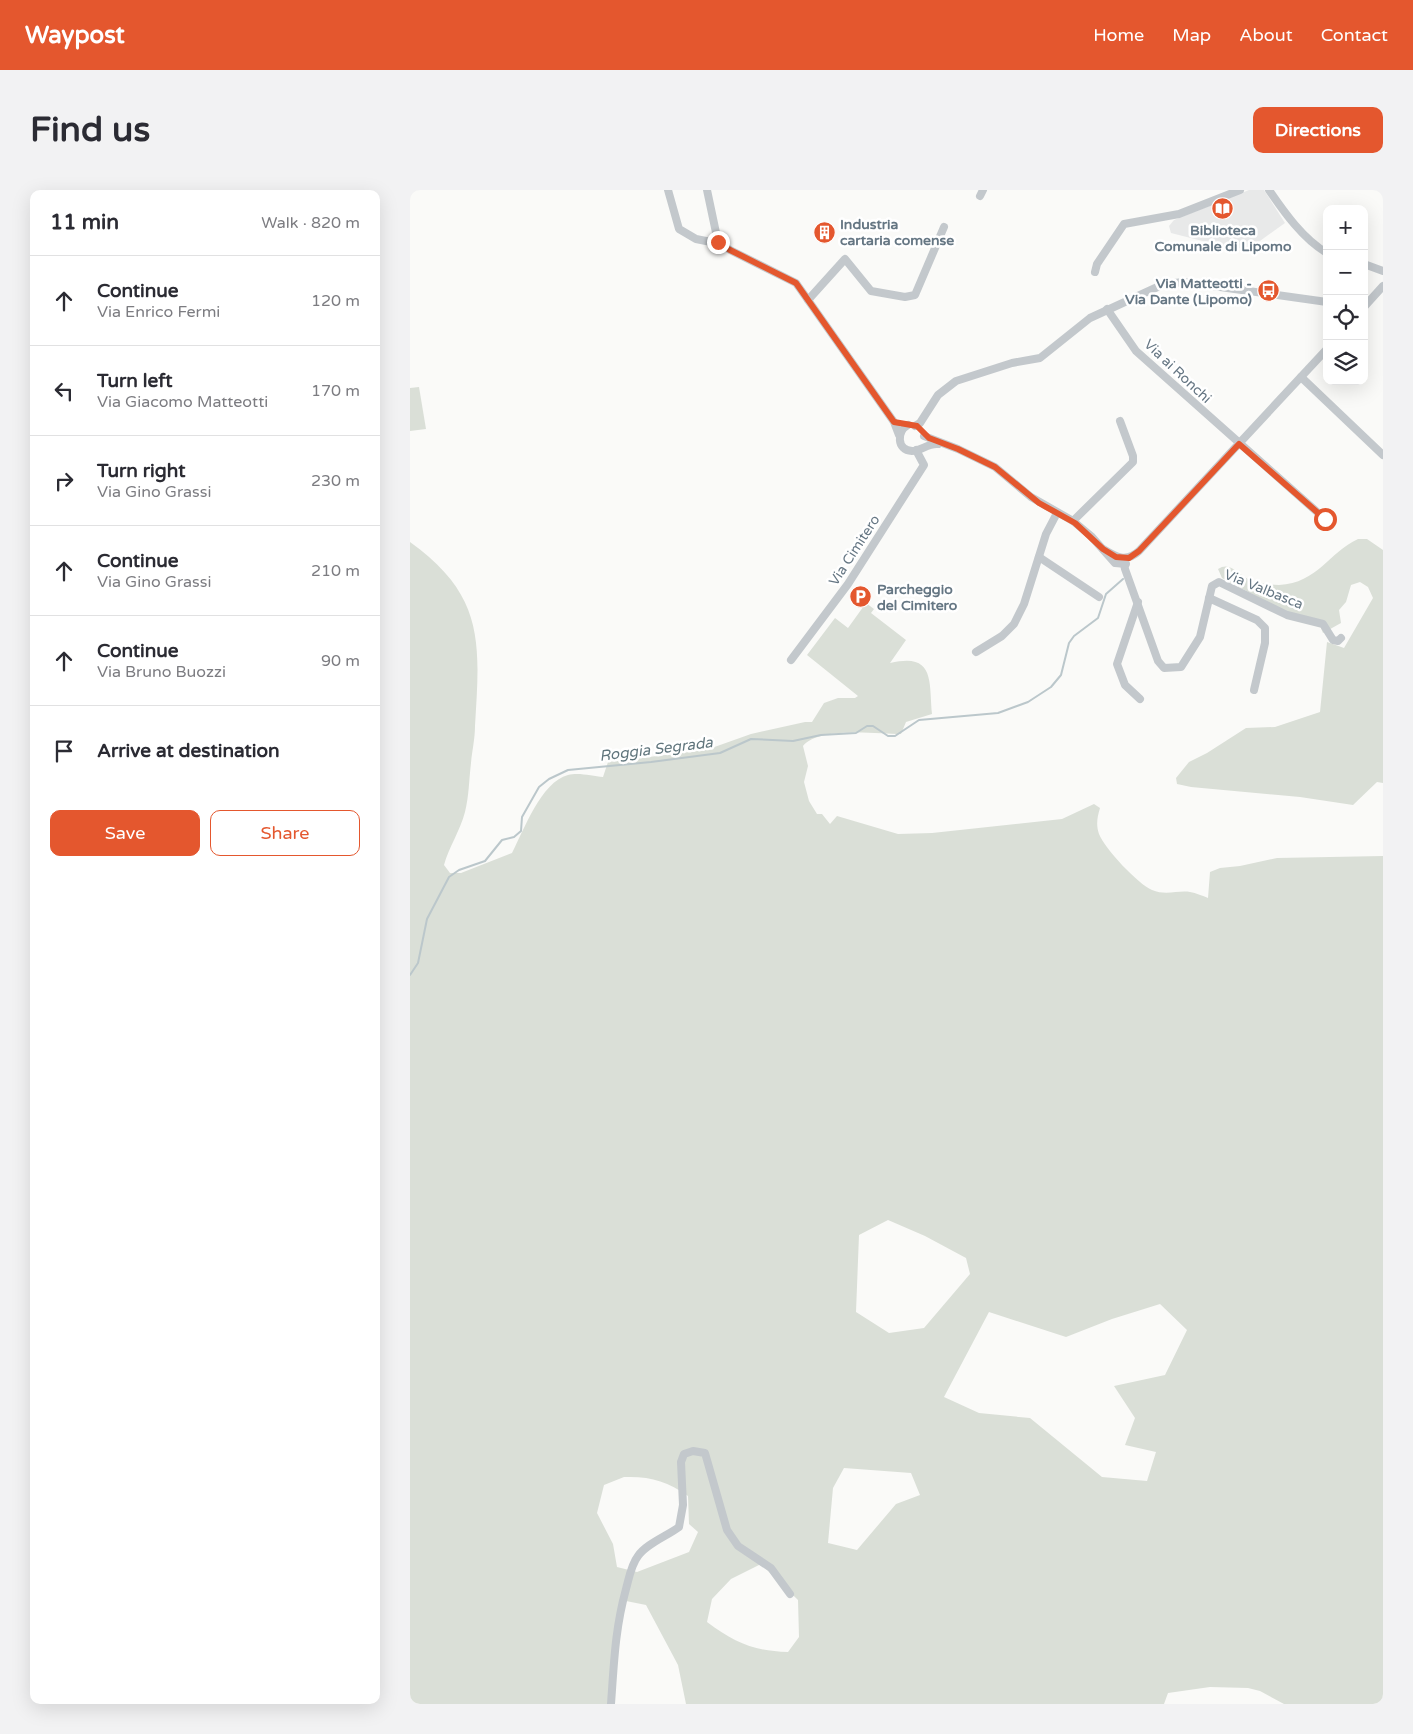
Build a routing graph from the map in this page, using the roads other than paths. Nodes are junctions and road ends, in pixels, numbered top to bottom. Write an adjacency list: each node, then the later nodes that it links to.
1 (668, 190): 6 (street)
2 (707, 190): 6 (street)
3 (1240, 190): 10 (street)
4 (1269, 190): 7 (street)
5 (944, 227): 12 (street)
6 (720, 244): 12 (street)
7 (1324, 250)
8 (1368, 265): 9 (street)
9 (1383, 271)
10 (1095, 272)
11 (1383, 286): 14 (street)
12 (808, 300): 19 (street)
13 (1323, 301): 15 (street)
14 (1368, 303)
15 (1107, 310): 20 (street); 23 (street, Via ai Ronchi)
16 (1323, 353): 17 (street)
17 (1301, 377): 23 (street); 26 (street)
18 (1120, 421): 29 (street)
19 (894, 422): 20 (street); 21 (street)
20 (916, 425): 21 (street); 22 (street)
21 (900, 435): 25 (street)
22 (924, 436): 24 (street); 25 (street)
23 (1239, 444): 28 (street, Via ai Ronchi); 31 (street)
24 (948, 445): 25 (street); 27 (street)
25 (919, 449): 37 (street, Via Cimitero)
26 (1383, 456)
27 (1057, 513): 29 (street); 30 (street)
28 (1325, 519)
29 (1073, 521): 31 (street)
30 (1039, 557): 32 (street); 36 (street)
31 (1123, 561): 34 (street, Via Valbasca)
32 (1099, 597)
33 (1209, 598): 34 (street, Via Valbasca); 35 (street, Via Valbasca); 38 (street)
34 (1138, 602): 39 (street)
35 (1341, 638)
36 (976, 652)
37 (791, 660)
38 (1254, 690)
39 (1140, 699)
40 (790, 1594): 41 (street)
41 (611, 1704)

